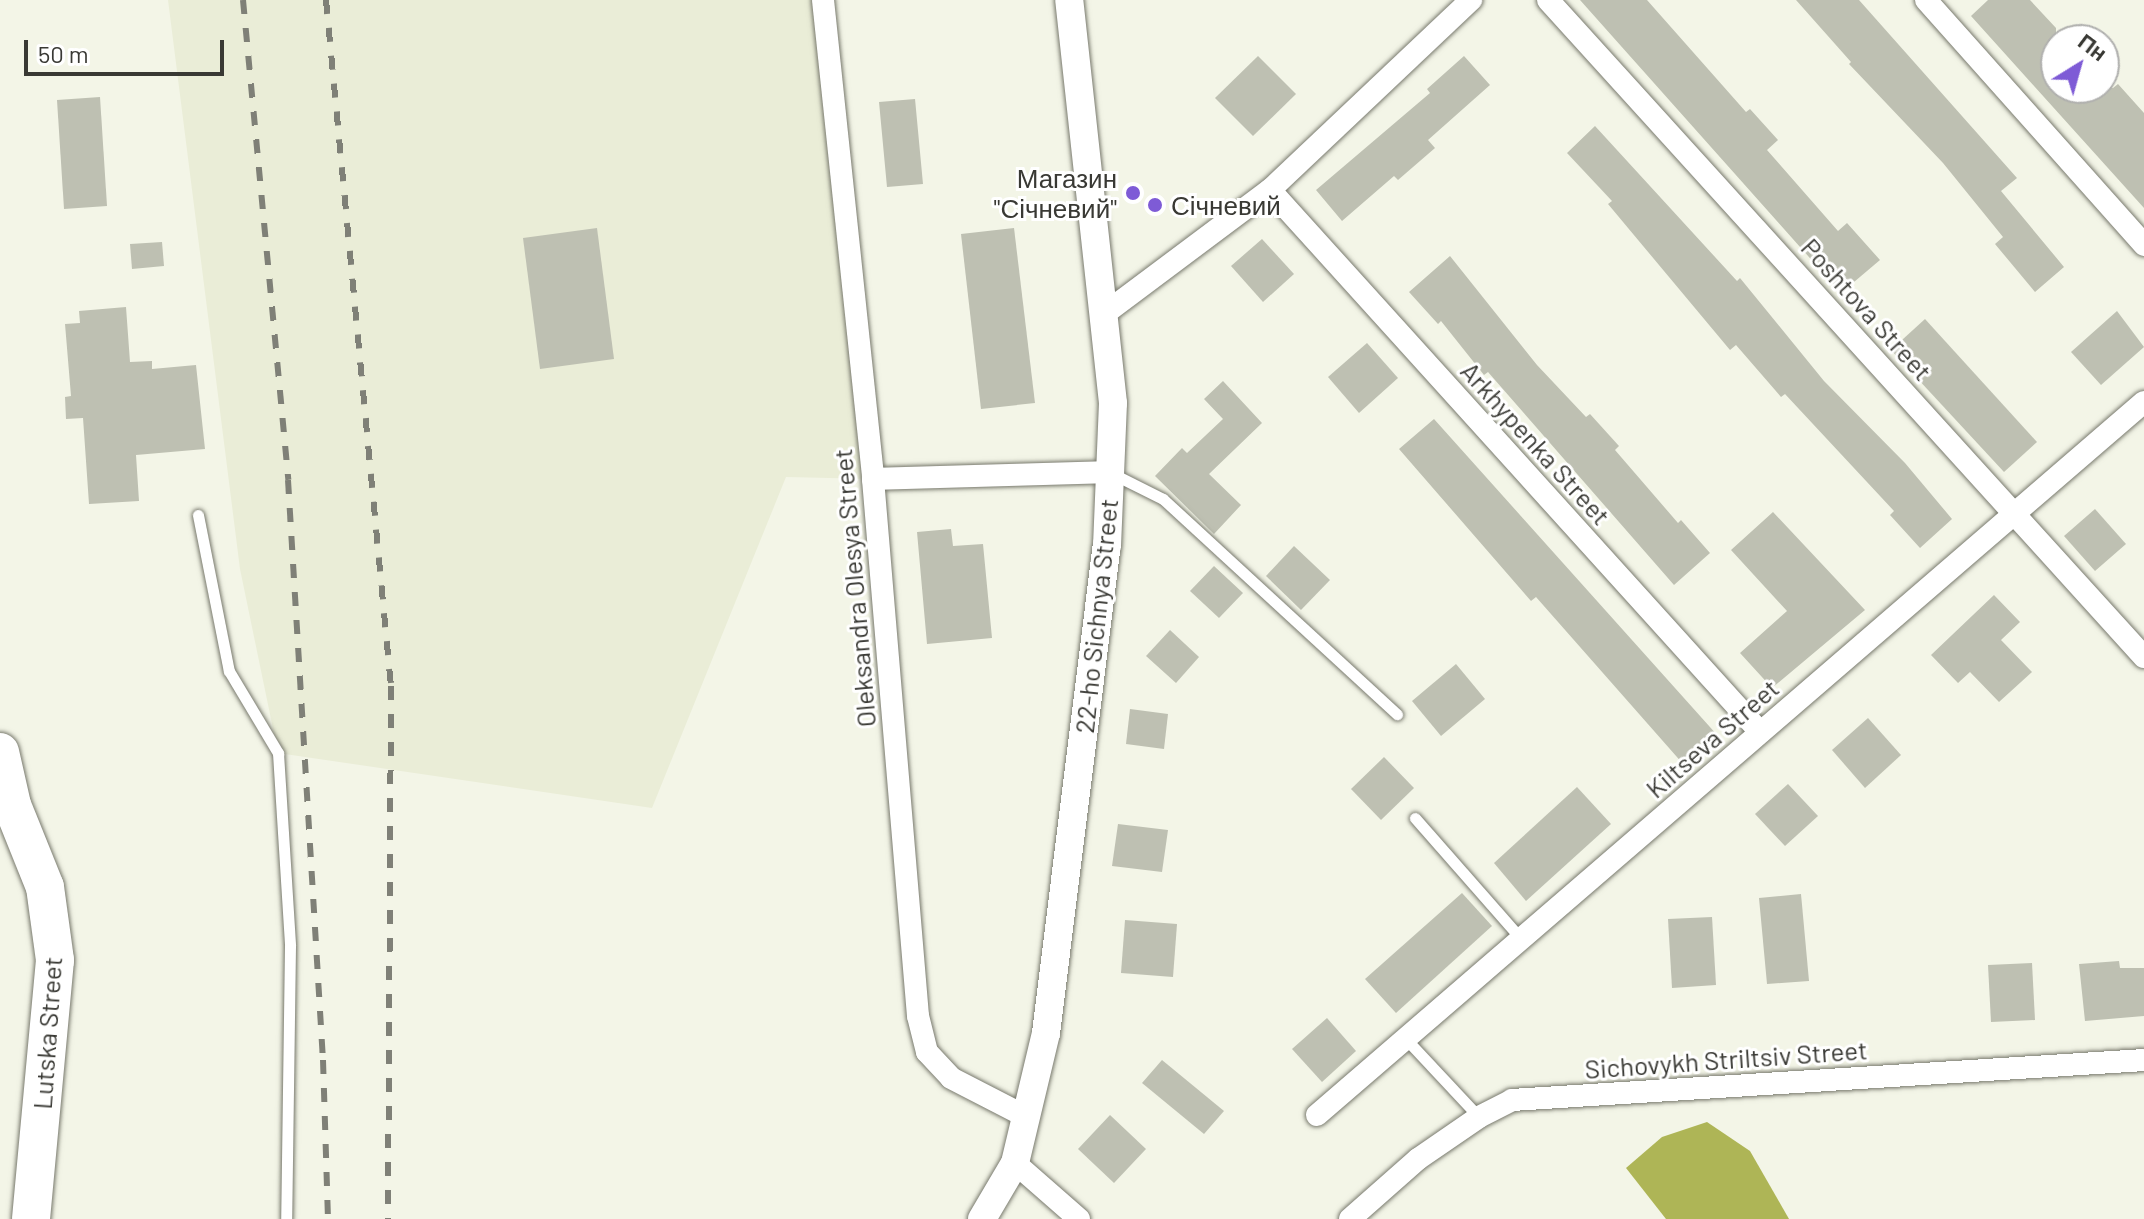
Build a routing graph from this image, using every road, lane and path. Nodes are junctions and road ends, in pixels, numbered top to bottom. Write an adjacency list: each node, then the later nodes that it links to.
1 (823, 0): 11 (street, Oleksandra Olesya Street)
2 (1069, 0): 8 (street, 22-ho Sichnya Street)
3 (1471, 0): 6 (street)
4 (1548, 0): 13 (street, Poshtova Street)
5 (1926, 0): 7 (street)
6 (1270, 190): 8 (street); 16 (street, Arkhypenka Street)
7 (2144, 245)
8 (1104, 314): 10 (street, 22-ho Sichnya Street)
9 (2144, 402): 13 (street, Kiltseva Street)
10 (1110, 472): 11 (street); 15 (lane); 23 (street, 22-ho Sichnya Street)
11 (873, 479): 23 (street, Oleksandra Olesya Street)
12 (198, 515): 27 (lane)
13 (2016, 515): 14 (street, Poshtova Street); 16 (street, Kiltseva Street)
14 (2144, 657)
15 (1397, 714)
16 (1760, 732): 19 (street, Kiltseva Street)
17 (0, 752): 26 (highway, Lutska Street)
18 (1415, 818): 19 (lane)
19 (1522, 940): 20 (street, Kiltseva Street)
20 (1406, 1039): 22 (street, Kiltseva Street); 24 (lane)
21 (2144, 1060): 24 (street, Sichovykh Striltsiv Street)
22 (1317, 1115)
23 (1025, 1116): 25 (street, 22-ho Sichnya Street)
24 (1479, 1117): 30 (street, Sichovykh Striltsiv Street)
25 (1015, 1163): 28 (street, 22-ho Sichnya Street); 29 (street)
26 (31, 1219)
27 (286, 1219)
28 (982, 1219)
29 (1079, 1219)
30 (1350, 1219)

